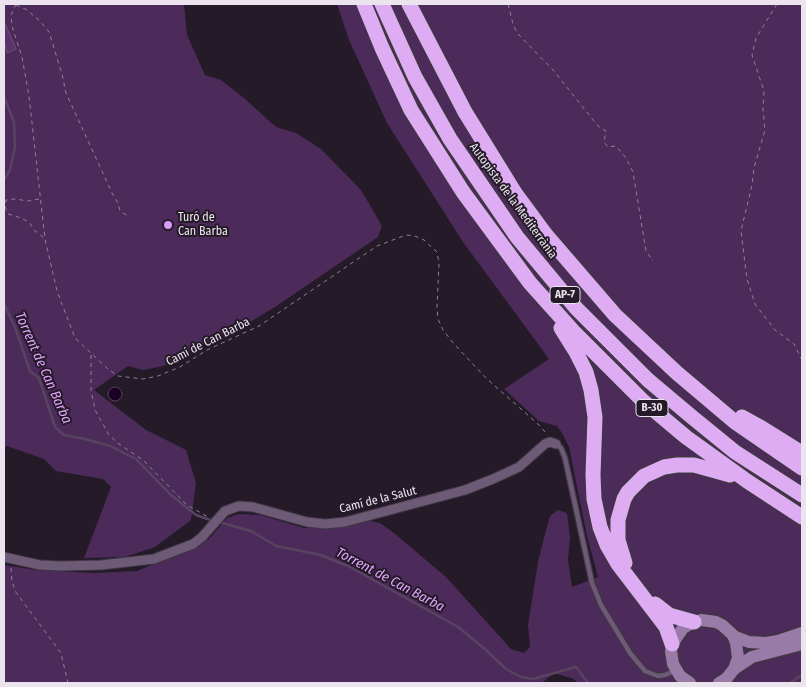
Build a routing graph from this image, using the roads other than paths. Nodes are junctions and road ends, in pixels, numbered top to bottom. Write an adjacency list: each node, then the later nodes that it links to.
1 (364, 4): 4 (highway, B-30)
2 (382, 4): 10 (highway, Autopista de la Mediterrània / AP-7)
3 (409, 4): 5 (highway, Autopista de la Mediterrània / AP-7)
4 (546, 300): 9 (highway, B-30); 16 (highway)
5 (711, 402): 7 (highway); 8 (highway, Autopista de la Mediterrània / AP-7)
6 (556, 444): 12 (street, Camí de la Salut); 19 (lane)
7 (802, 453)
8 (802, 468)
9 (744, 479): 11 (highway, B-30); 13 (highway)
10 (802, 495)
11 (802, 517)
12 (8, 558)
13 (694, 622): 15 (main road); 16 (main road)
14 (802, 633): 15 (main road)
15 (733, 636): 18 (main road)
16 (672, 644): 19 (main road)
17 (802, 644): 18 (main road)
18 (734, 669): 21 (main road)
19 (676, 670): 20 (main road)
20 (690, 683)
21 (719, 683)

